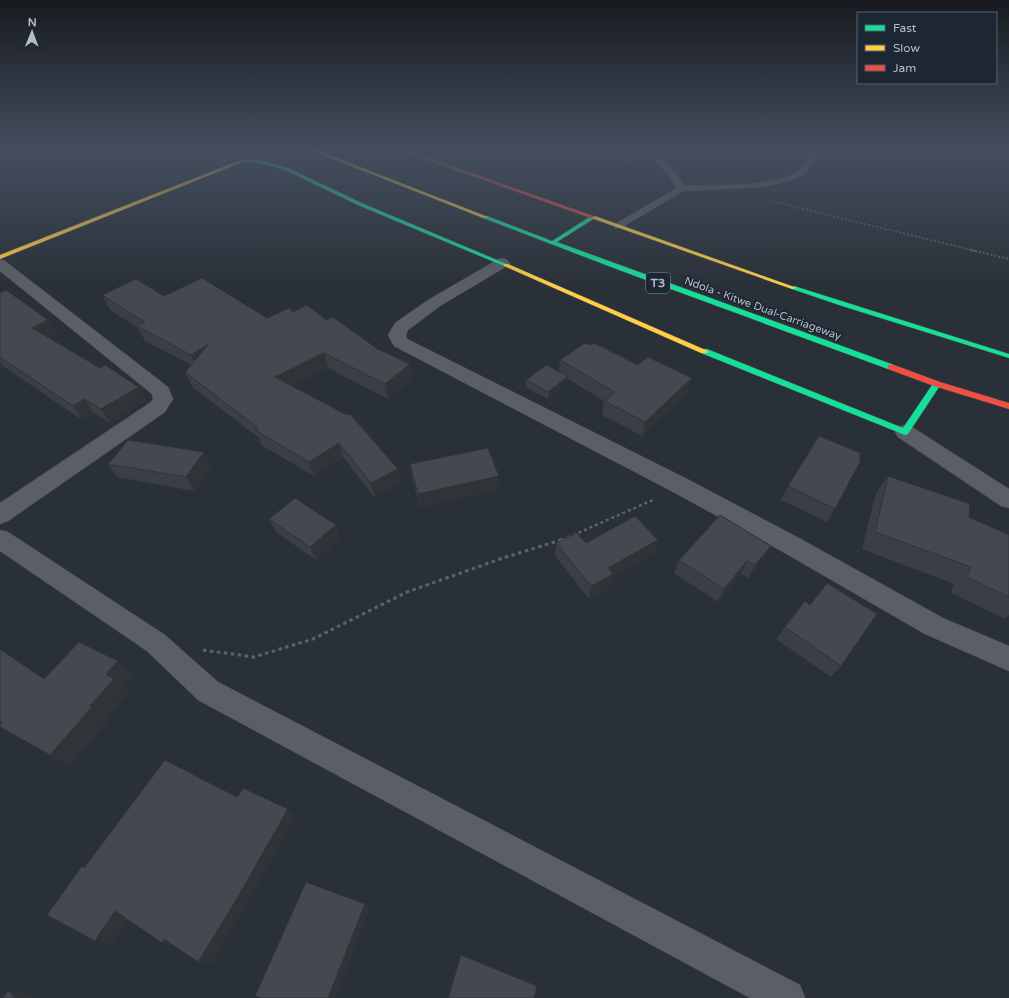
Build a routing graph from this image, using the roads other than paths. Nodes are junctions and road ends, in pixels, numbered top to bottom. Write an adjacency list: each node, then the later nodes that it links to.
1 (156, 196): 9 (main road)
2 (341, 196): 10 (main road)
3 (431, 196): 8 (main road, Ndola - Kitwe Dual-Carriageway / T3)
4 (532, 196): 6 (main road)
5 (670, 196): 7 (lane)
6 (593, 217): 7 (main road); 8 (main road)
7 (618, 226): 12 (main road)
8 (552, 242): 13 (main road, Ndola - Kitwe Dual-Carriageway / T3)
9 (0, 257)
10 (502, 263): 15 (main road); 19 (street)
11 (0, 264): 17 (street)
12 (1009, 356)
13 (936, 384): 14 (main road, Ndola - Kitwe Dual-Carriageway / T3); 15 (main road)
14 (1009, 406)
15 (905, 432): 16 (street)
16 (1009, 500)
17 (0, 515)
18 (0, 539): 20 (street)
19 (1009, 659)
20 (787, 998)

